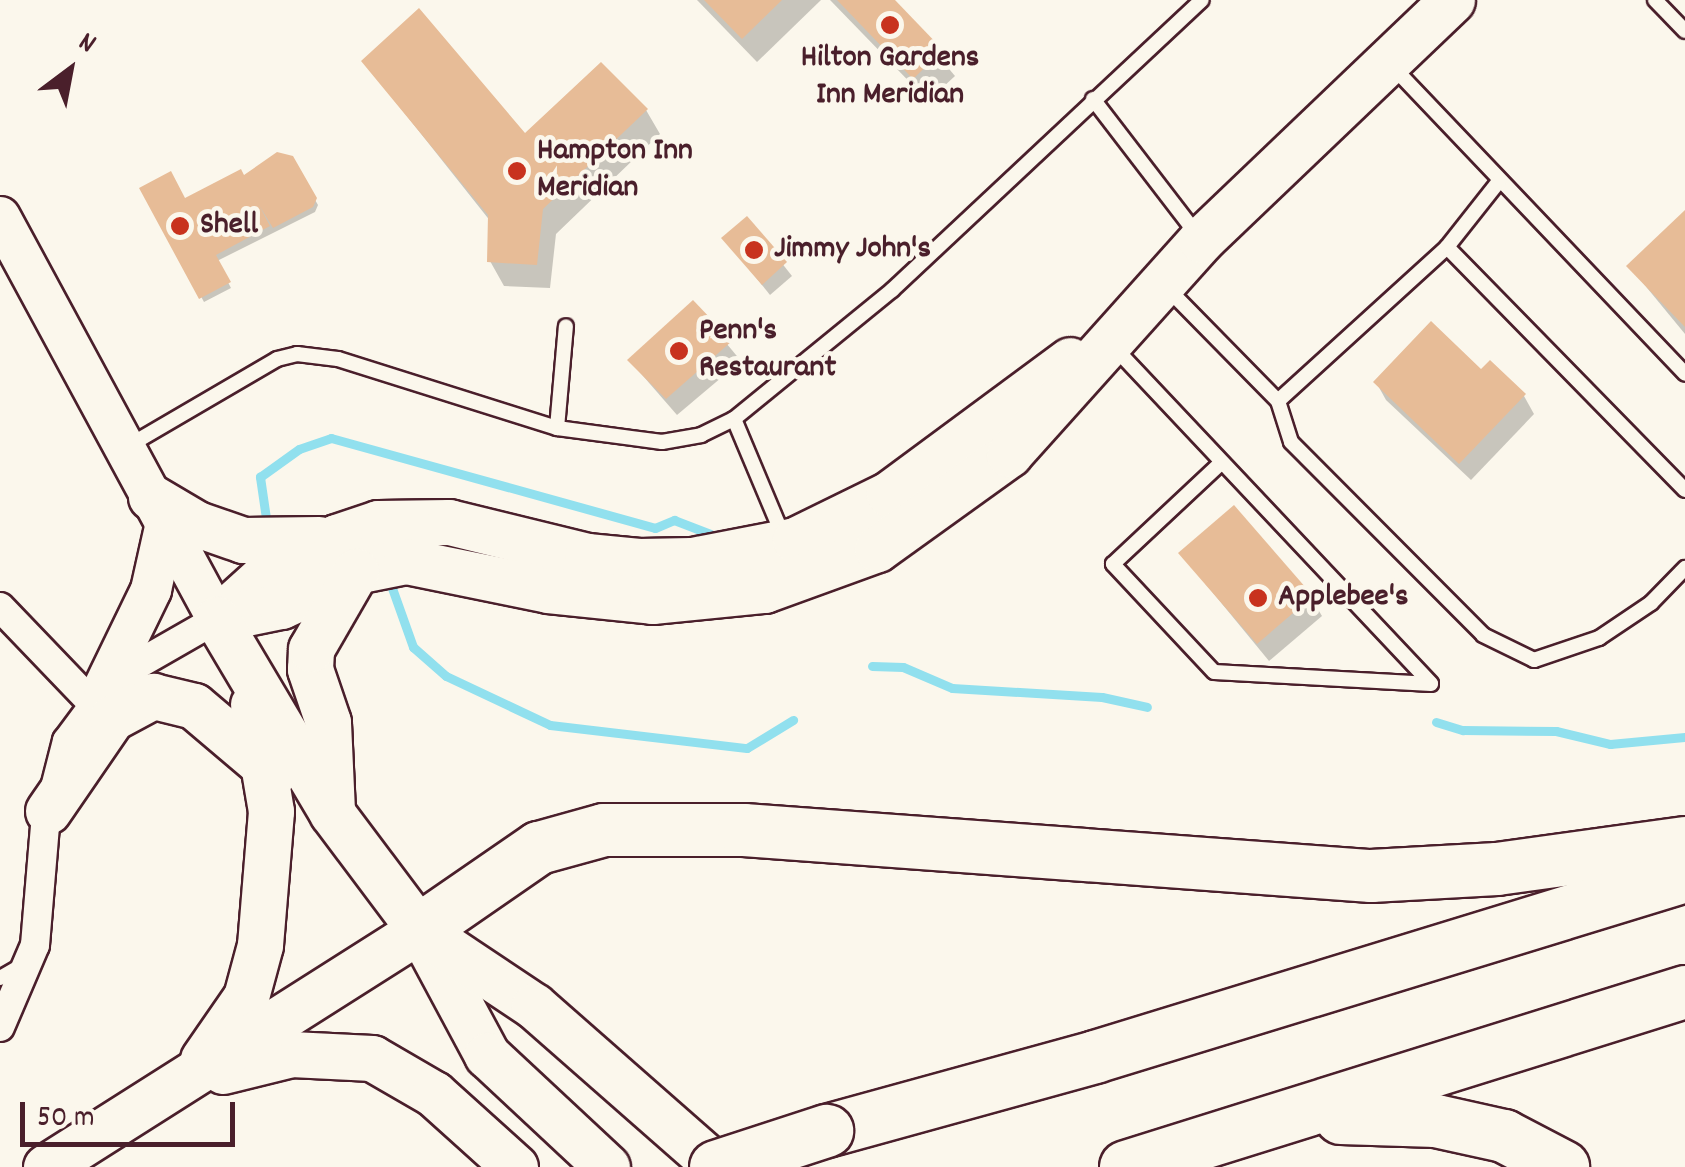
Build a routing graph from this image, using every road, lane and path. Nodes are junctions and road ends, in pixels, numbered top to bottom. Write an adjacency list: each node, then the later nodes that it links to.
1 (1202, 0): 6 (lane)
2 (1452, 0): 5 (main road)
3 (1655, 0): 4 (lane)
4 (1685, 31)
5 (1388, 62): 7 (lane); 9 (main road)
6 (1092, 99): 9 (lane); 16 (lane)
7 (1500, 180): 10 (lane); 14 (lane)
8 (0, 218): 18 (main road)
9 (1201, 240): 11 (main road)
10 (1447, 246): 15 (lane); 20 (lane)
11 (1160, 282): 13 (main road); 15 (lane)
12 (566, 326): 17 (lane)
13 (1106, 339): 19 (lane); 23 (main road)
14 (1685, 374)
15 (1278, 401): 24 (lane)
16 (734, 419): 17 (lane); 23 (lane)
17 (557, 428): 18 (lane)
18 (125, 448): 21 (main road)
19 (1222, 462): 19 (lane)
20 (1685, 490)
21 (158, 510): 22 (main road); 26 (main road); 28 (main road)
22 (346, 554): 23 (main road); 26 (main road); 31 (main road)
23 (794, 561)
24 (1685, 568)
25 (0, 607): 28 (street)
26 (217, 618): 27 (main road); 28 (street)
27 (248, 676): 29 (main road); 31 (main road)
28 (98, 694): 30 (street)
29 (264, 766): 30 (main road); 31 (main road); 39 (main road)
30 (48, 811): 35 (street)
31 (344, 830): 34 (main road)
32 (1685, 842): 34 (highway)
33 (1685, 876): 44 (highway, bridge)
34 (420, 930): 39 (main road); 43 (main road); 44 (main road)
35 (29, 961): 36 (lane); 38 (street)
36 (0, 978)
37 (1685, 992): 40 (highway)
38 (0, 1027)
39 (187, 1080): 41 (main road); 42 (main road)
40 (1295, 1118): 45 (highway); 46 (highway)
41 (46, 1167)
42 (515, 1167)
43 (607, 1167)
44 (716, 1167)
45 (1126, 1167)
46 (1564, 1167)

